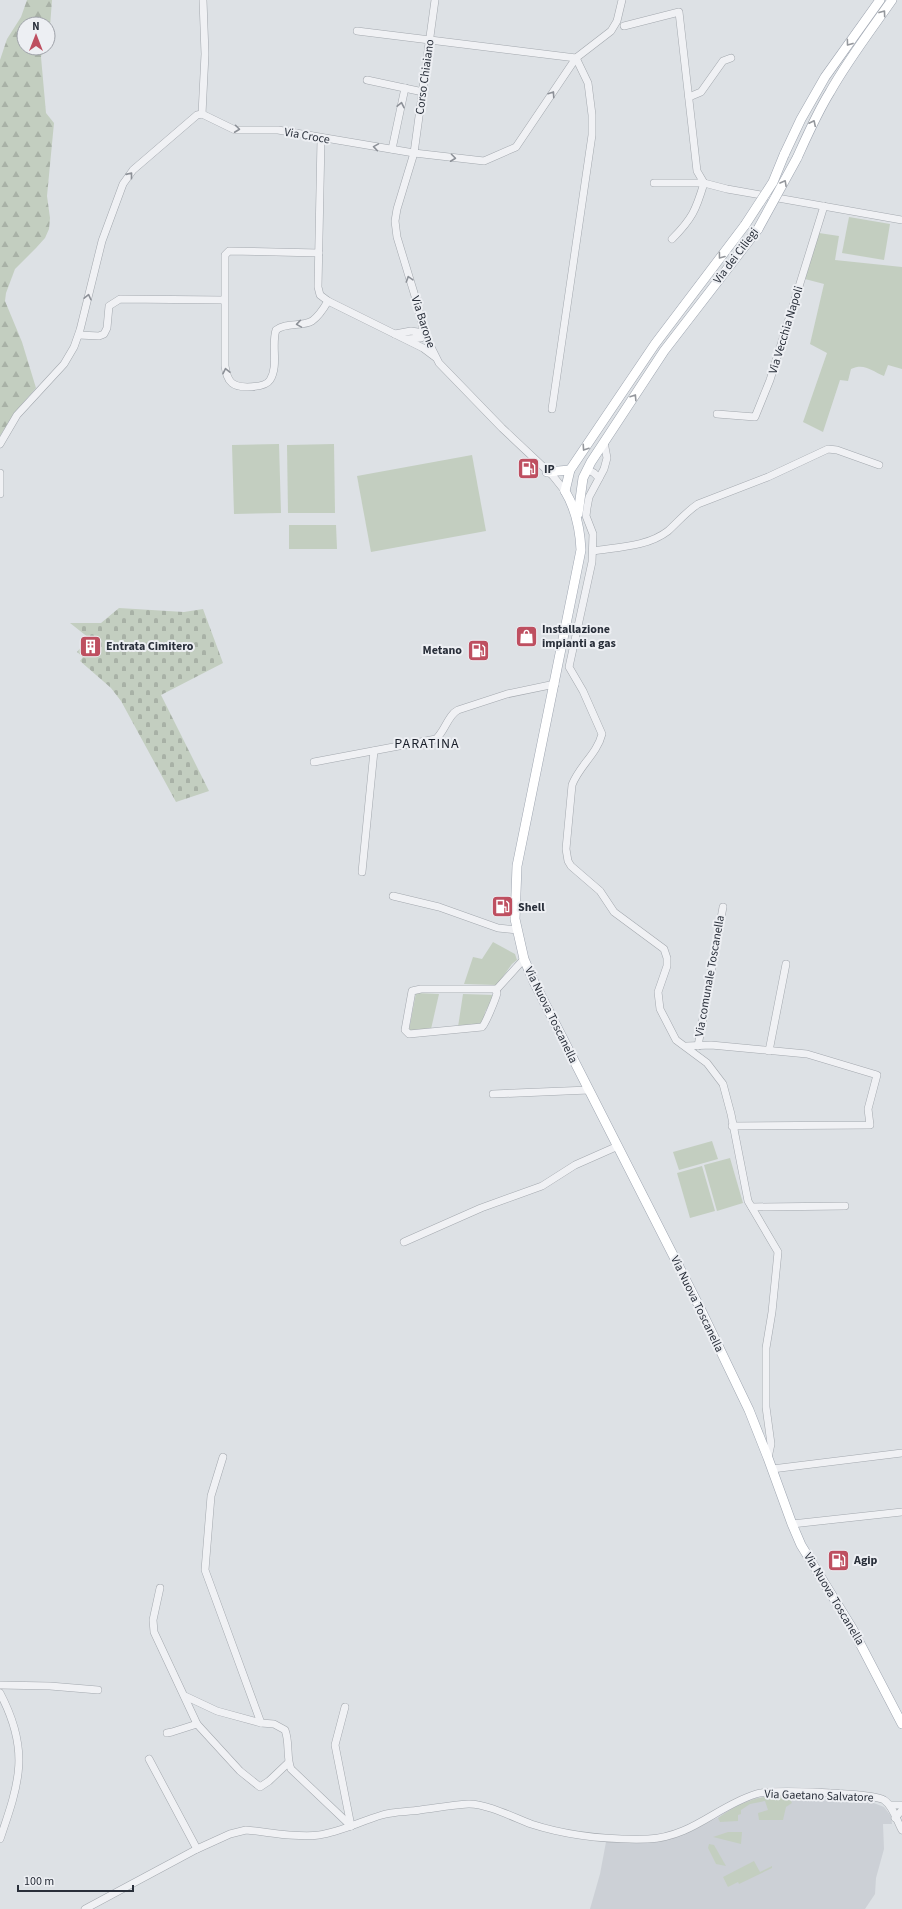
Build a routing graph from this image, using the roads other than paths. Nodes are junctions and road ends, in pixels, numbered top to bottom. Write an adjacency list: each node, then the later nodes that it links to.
1 (203, 0): 15 (street)
2 (435, 0): 8 (street, Corso Chiaiano)
3 (622, 0): 9 (street, Via Croce)
4 (880, 0): 39 (main road, Via dei Ciliegi, one-way to 39, bridge)
5 (892, 0): 36 (main road, Via dei Ciliegi, one-way to 5, bridge)
6 (624, 26): 14 (street)
7 (357, 31): 8 (street)
8 (430, 41): 9 (street); 13 (street, Corso Chiaiano)
9 (576, 58): 18 (street, Via Croce, one-way to 9); 34 (street)
10 (731, 58): 14 (street)
11 (368, 80): 12 (street)
12 (405, 88): 13 (street); 17 (street, one-way to 12)
13 (423, 92): 18 (street, Corso Chiaiano)
14 (689, 97): 20 (street)
15 (202, 114): 16 (street, Via Croce, one-way to 16); 31 (street, one-way to 15)
16 (321, 138): 17 (street, Via Croce, one-way to 16); 24 (street)
17 (392, 150): 18 (street, Via Croce)
18 (414, 153): 27 (street, Via Barone, one-way to 18)
19 (654, 183): 20 (street)
20 (704, 183): 21 (street); 23 (street)
21 (824, 206): 22 (street); 35 (street, Via Vecchia Napoli)
22 (902, 220)
23 (672, 240)
24 (318, 253): 25 (street); 26 (street)
25 (224, 300): 26 (street, one-way to 25); 31 (street)
26 (328, 301): 30 (street)
27 (420, 317): 28 (street); 29 (street, Via Barone)
28 (411, 330): 29 (street); 30 (street)
29 (424, 333): 32 (street); 33 (street, Via Barone)
30 (395, 334): 32 (street)
31 (79, 335): 37 (street)
32 (406, 339): 33 (street)
33 (435, 357): 40 (street, Via Barone)
34 (552, 408)
35 (718, 414)
36 (604, 442): 41 (main road, Via dei Ciliegi); 43 (street, Via comunale Toscanella)
37 (0, 444)
38 (880, 465): 48 (street)
39 (570, 470): 40 (main road); 44 (main road, Via dei Ciliegi)
40 (548, 472): 44 (street, Via Barone)
41 (585, 473): 43 (street); 44 (main road); 46 (main road, Via dei Ciliegi)
42 (0, 474): 45 (street)
43 (599, 478): 48 (street, Via comunale Toscanella)
44 (566, 491): 47 (main road, Via Nuova Toscanella)
45 (0, 494)
46 (578, 508): 47 (main road, Via Nuova Toscanella)
47 (578, 524): 49 (main road, Via Nuova Toscanella)
48 (593, 551): 59 (street, Via comunale Toscanella)
49 (555, 684): 50 (street); 55 (main road, Via Nuova Toscanella)
50 (374, 751): 51 (street); 52 (street)
51 (314, 762)
52 (362, 872)
53 (393, 896): 55 (street)
54 (723, 907): 60 (street, Via comunale Toscanella)
55 (517, 930): 56 (main road, Via Nuova Toscanella)
56 (524, 958): 58 (street); 62 (main road, Via Nuova Toscanella)
57 (786, 964): 61 (street)
58 (496, 990): 58 (street)
59 (686, 1046): 60 (street, Via comunale Toscanella); 64 (street, Via comunale Toscanella)
60 (698, 1046): 61 (street, Via comunale Toscanella)
61 (769, 1051): 64 (street, Via comunale Toscanella)
62 (590, 1090): 63 (street); 65 (main road, Via Nuova Toscanella)
63 (493, 1094)
64 (732, 1126): 67 (street, Via comunale Toscanella)
65 (618, 1146): 68 (street); 71 (main road, Via Nuova Toscanella)
66 (845, 1206): 67 (street)
67 (752, 1207): 71 (street, Via comunale Toscanella)
68 (404, 1242)
69 (902, 1453): 72 (street)
70 (223, 1457): 81 (street)
71 (768, 1458): 72 (main road, Via Nuova Toscanella)
72 (772, 1470): 74 (main road, Via Nuova Toscanella)
73 (902, 1512): 74 (street)
74 (792, 1524): 83 (main road, Via Nuova Toscanella)
75 (160, 1588): 79 (street)
76 (0, 1685): 77 (street)
77 (98, 1690)
78 (0, 1693): 93 (street)
79 (184, 1696): 81 (street); 82 (street)
80 (345, 1707): 91 (street)
81 (261, 1723): 86 (street)
82 (197, 1724): 84 (street); 86 (street)
83 (902, 1724)
84 (167, 1733)
85 (149, 1759): 94 (street)
86 (288, 1763): 91 (street)
87 (890, 1805): 88 (street); 90 (street, Via Gaetano Salvatore); 91 (street, Via Gaetano Salvatore)
88 (902, 1805)
89 (902, 1810): 90 (street)
90 (895, 1818): 92 (street, Via Gaetano Salvatore)
91 (351, 1826): 94 (street, Via Gaetano Salvatore)
92 (902, 1830)
93 (0, 1839)
94 (197, 1849): 95 (street, Via Gaetano Salvatore)
95 (85, 1909)

